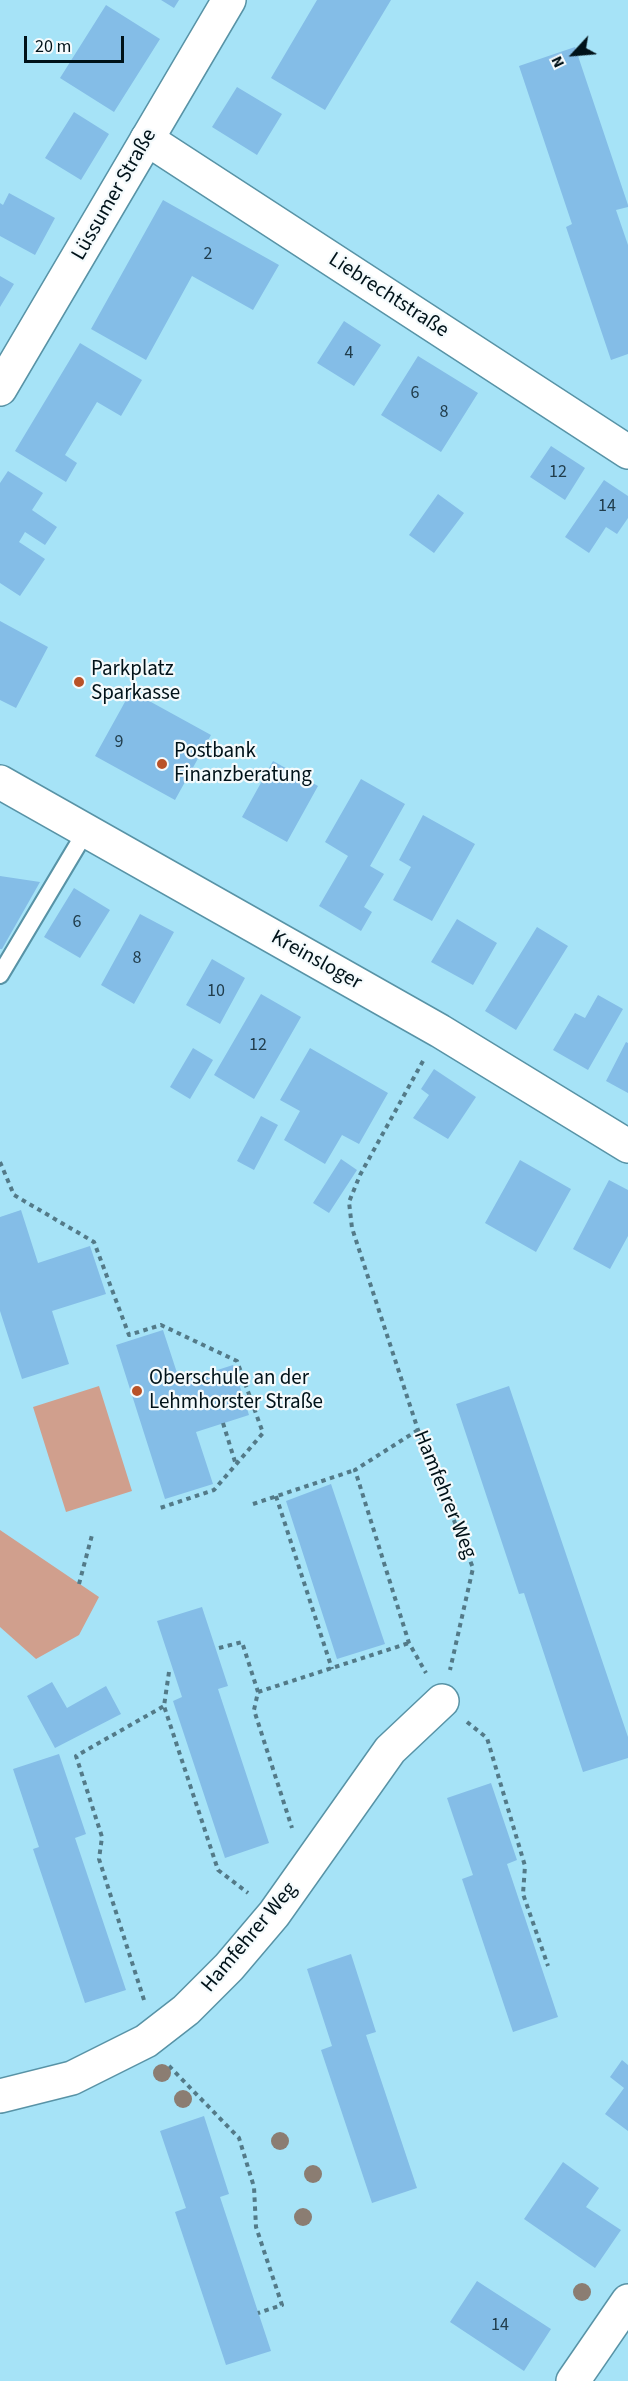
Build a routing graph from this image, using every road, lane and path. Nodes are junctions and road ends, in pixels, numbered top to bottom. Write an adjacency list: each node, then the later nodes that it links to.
1 (229, 0): 2 (street, Lüssumer Straße)
2 (147, 140): 3 (street, Lüssumer Straße); 4 (street, Liebrechtstraße)
3 (0, 388)
4 (628, 452)
5 (0, 782): 6 (street, Kreinsloger)
6 (86, 831): 7 (lane); 8 (street, Kreinsloger)
7 (0, 975)
8 (440, 1031): 9 (street, Kreinsloger); 12 (path, Hamfehrer Weg)
9 (628, 1146)
10 (0, 1162): 13 (path)
11 (223, 1423): 13 (path)
12 (418, 1430): 14 (path); 25 (path, Hamfehrer Weg)
13 (236, 1465): 17 (path)
14 (354, 1470): 15 (path); 20 (path)
15 (276, 1496): 16 (path); 22 (path)
16 (254, 1504)
17 (160, 1508)
18 (92, 1535): 19 (path)
19 (79, 1584)
20 (409, 1643): 22 (path); 25 (path)
21 (219, 1648): 24 (path)
22 (332, 1669): 24 (path)
23 (168, 1672): 26 (path)
24 (258, 1692): 27 (path)
25 (442, 1701): 27 (street, Hamfehrer Weg); 29 (path)
26 (164, 1706): 28 (path); 30 (path)
27 (306, 1870): 28 (street, Hamfehrer Weg)
28 (274, 1914): 30 (street, Hamfehrer Weg)
29 (548, 1966)
30 (150, 2038): 31 (street, Hamfehrer Weg); 33 (path)
31 (0, 2096)
32 (628, 2301): 34 (street)
33 (258, 2313)
34 (573, 2381)

